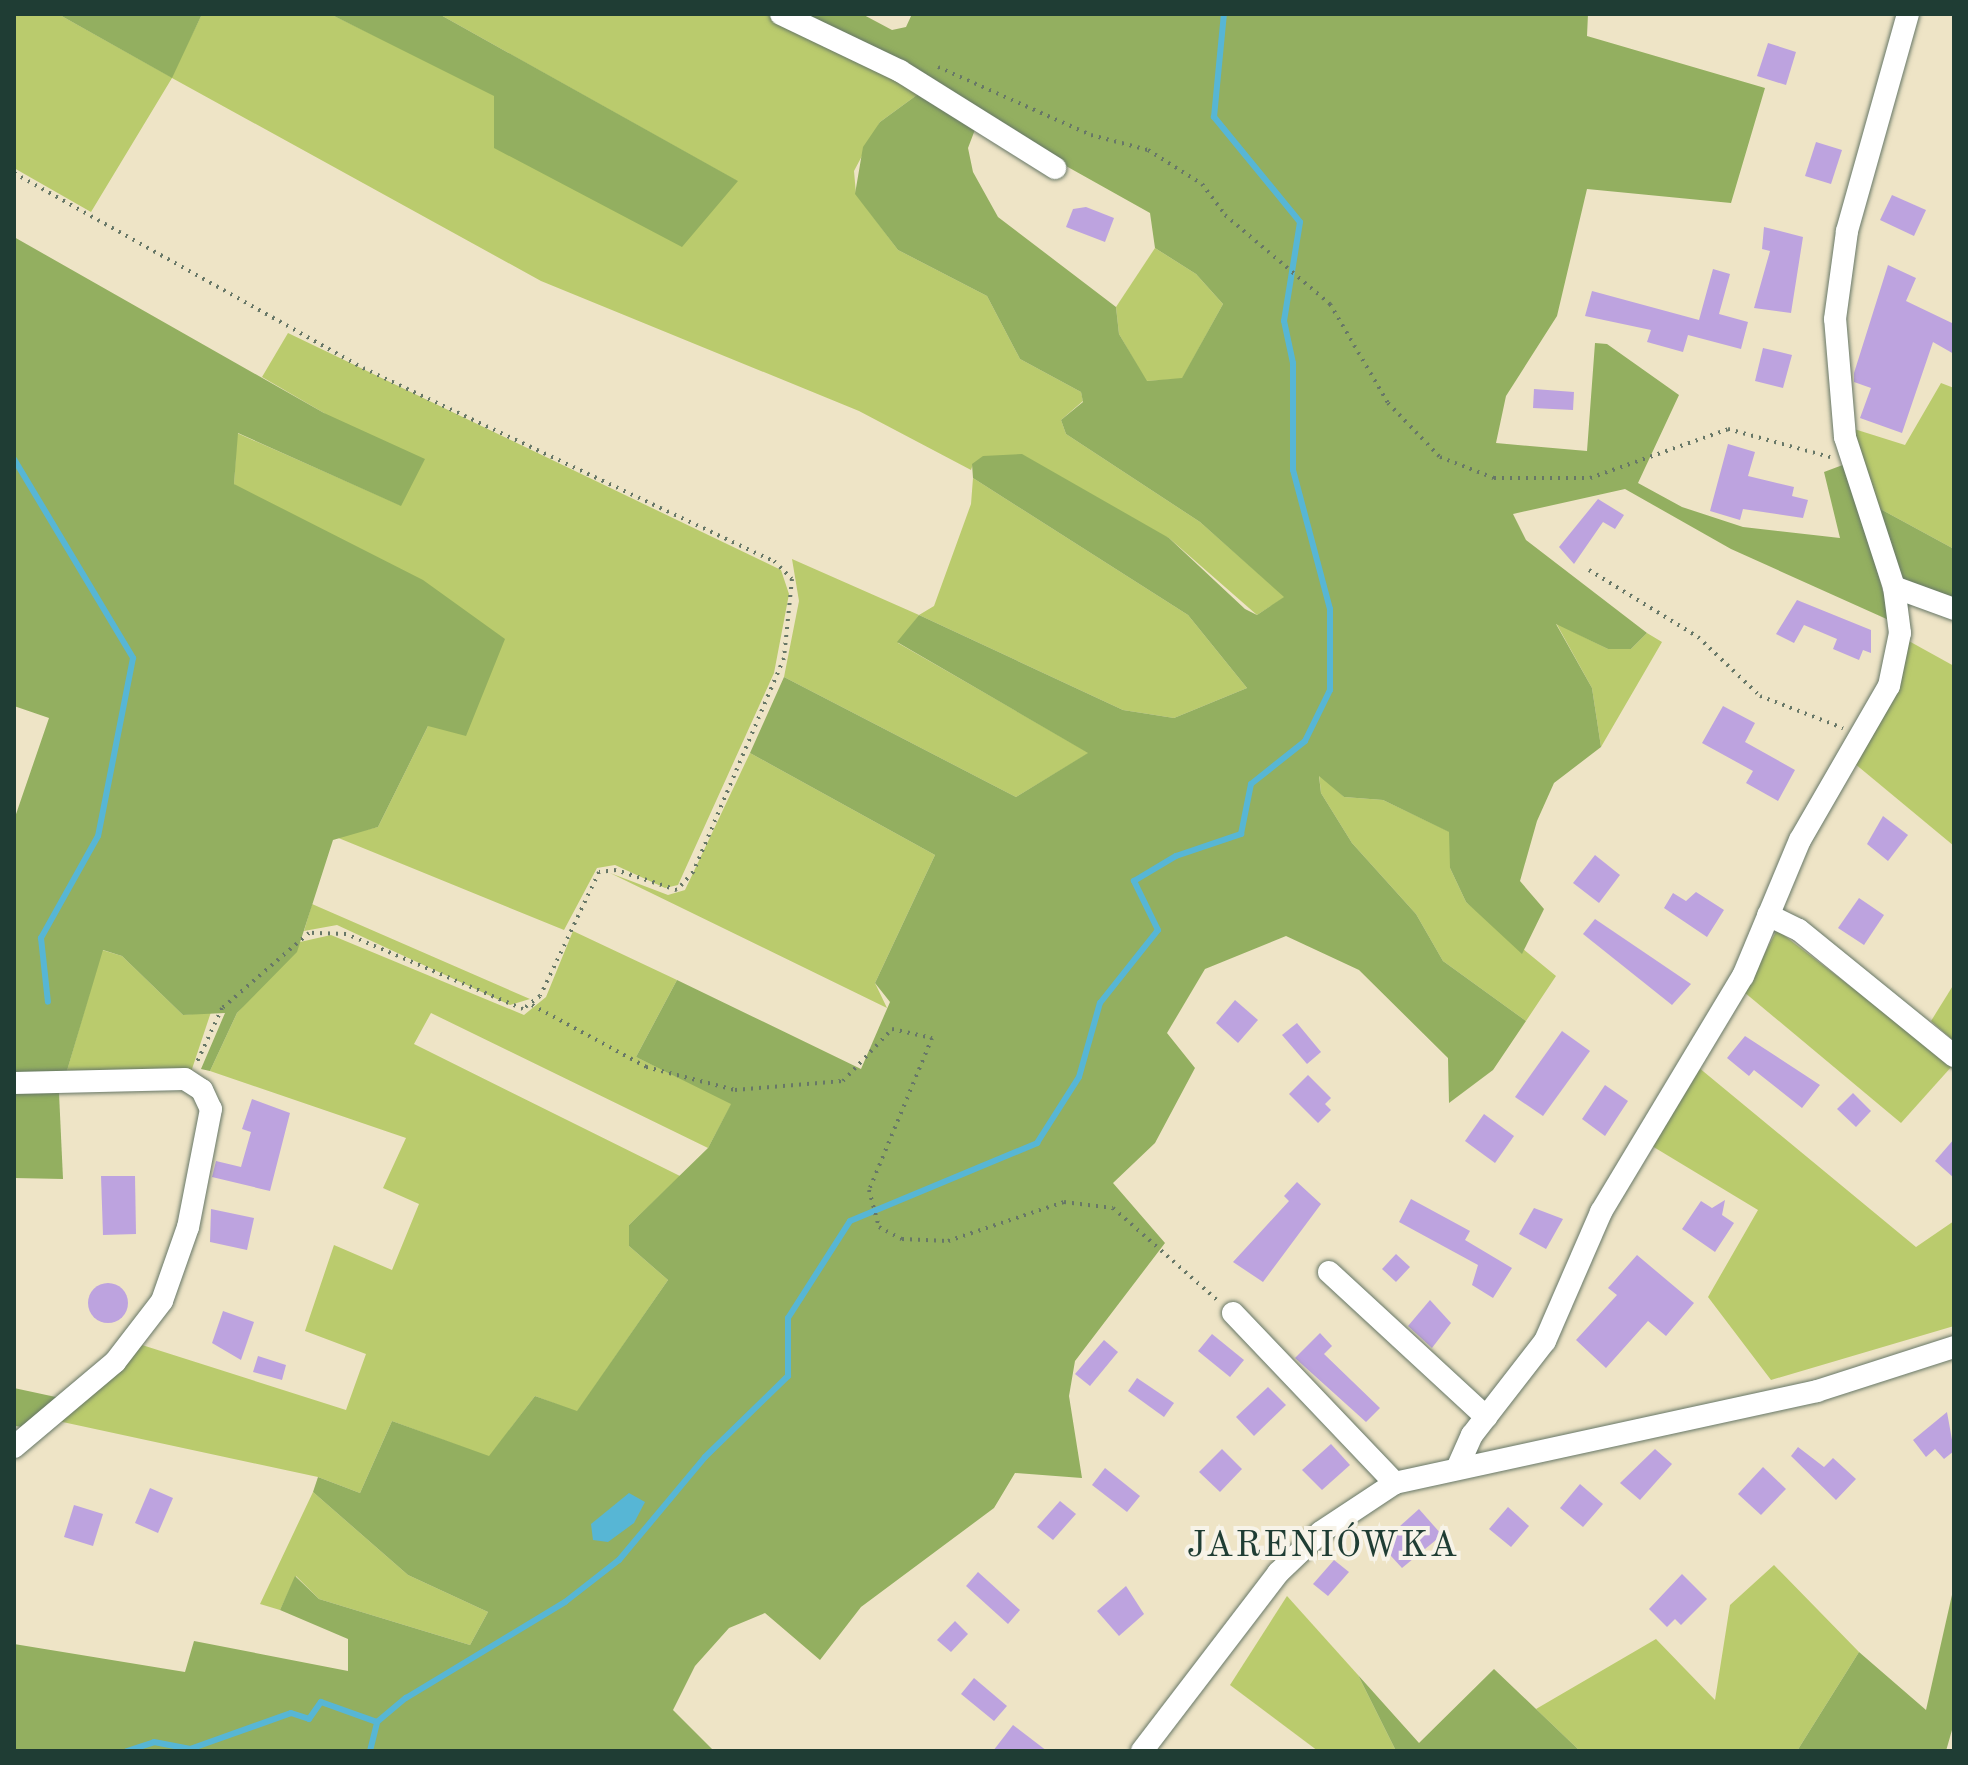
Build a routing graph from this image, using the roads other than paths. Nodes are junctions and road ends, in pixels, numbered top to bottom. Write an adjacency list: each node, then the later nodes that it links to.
1 (781, 14): 3 (street)
2 (1908, 14): 4 (street)
3 (1055, 168)
4 (1894, 587): 5 (street); 6 (street)
5 (1954, 609)
6 (1768, 915): 7 (street); 12 (street)
7 (1954, 1056)
8 (14, 1083): 13 (street)
9 (1329, 1272): 12 (street)
10 (1233, 1313): 15 (street)
11 (1954, 1347): 14 (street)
12 (1486, 1417): 14 (street)
13 (14, 1447)
14 (1459, 1464): 15 (street)
15 (1395, 1483): 16 (street)
16 (1142, 1751)

